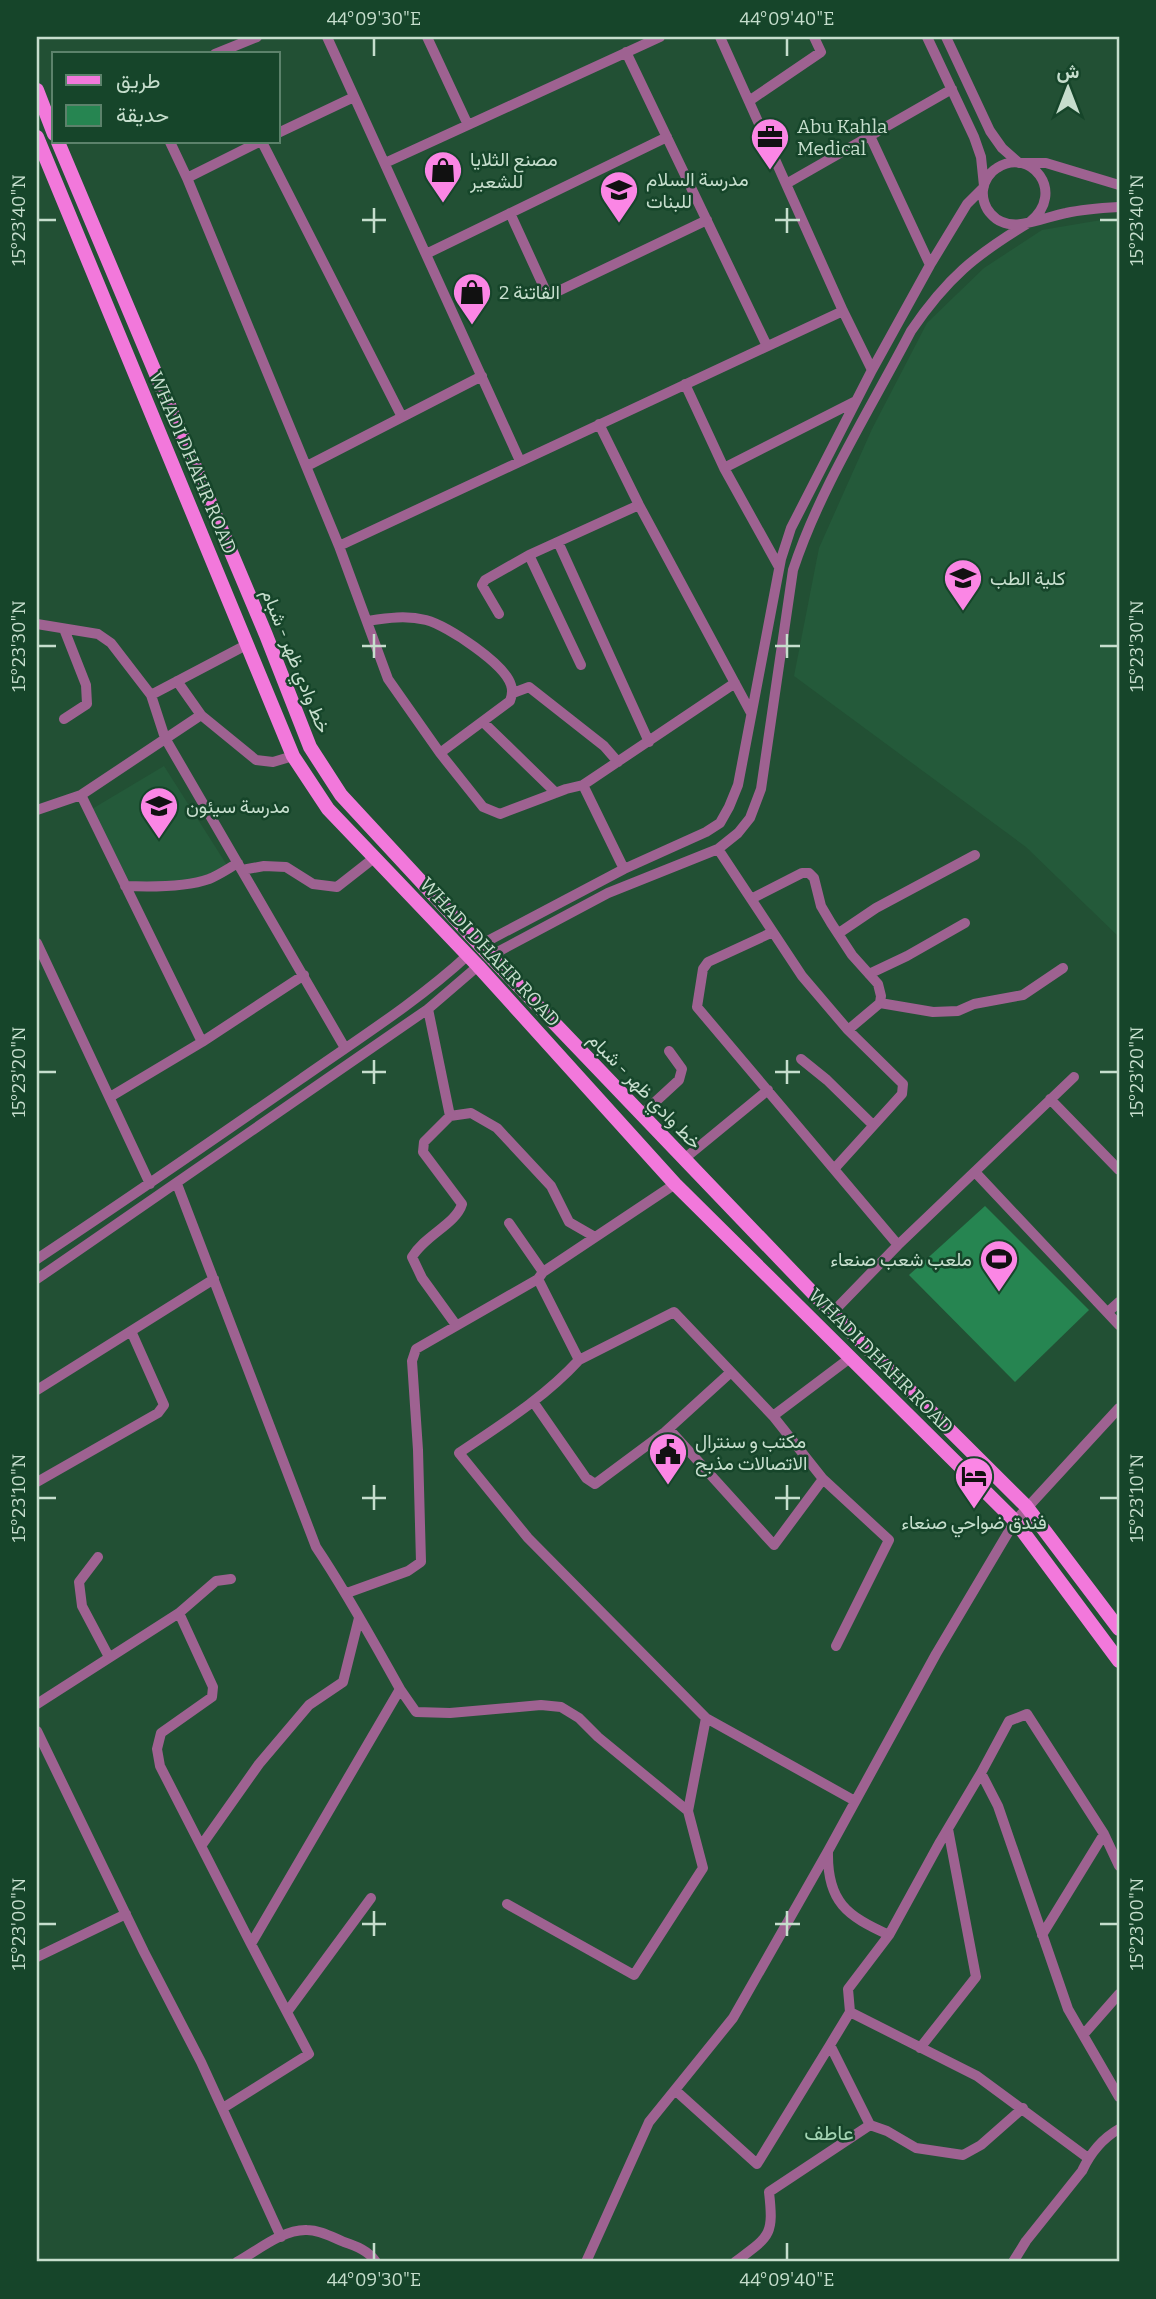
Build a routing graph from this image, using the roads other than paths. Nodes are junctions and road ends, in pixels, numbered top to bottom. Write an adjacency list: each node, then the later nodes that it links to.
1 (257, 37): 9 (street)
2 (327, 37): 13 (street)
3 (427, 37): 15 (street)
4 (660, 37): 10 (street)
5 (720, 37): 14 (street)
6 (814, 37): 14 (street)
7 (927, 37): 11 (street)
8 (946, 37): 26 (street)
9 (225, 42)
10 (626, 52): 15 (street); 20 (street)
11 (952, 89): 18 (street); 30 (street)
12 (37, 90): 16 (main road)
13 (355, 97): 17 (street); 25 (street)
14 (749, 102): 28 (street)
15 (468, 125): 25 (street)
16 (52, 127)
17 (280, 131)
18 (870, 136): 28 (street); 36 (street)
19 (37, 137): 57 (main road, WHADI DHAHR ROAD)
20 (667, 137): 32 (street); 33 (street)
21 (59, 144): 87 (main road, خط وادي ظهر - شبام)
22 (171, 144): 27 (street)
23 (256, 144): 27 (street)
24 (261, 144): 43 (street)
25 (385, 163): 35 (street)
26 (1019, 163): 29 (street); 30 (street); 34 (street)
27 (187, 178): 46 (street)
28 (786, 184): 37 (street)
29 (1119, 185)
30 (984, 187): 34 (street); 36 (street)
31 (1119, 207): 34 (street)
32 (510, 213): 33 (street); 35 (street)
33 (707, 220): 38 (street)
34 (1030, 222): 76 (street)
35 (426, 254): 40 (street)
36 (930, 265): 39 (street)
37 (843, 310): 38 (street); 39 (street)
38 (767, 346): 41 (street)
39 (872, 370): 42 (street)
40 (482, 376): 43 (street); 45 (street)
41 (685, 384): 44 (street); 47 (street)
42 (856, 401): 47 (street); 52 (street)
43 (402, 417): 46 (street)
44 (599, 424): 45 (street); 48 (street)
45 (520, 461): 50 (street)
46 (307, 466): 50 (street)
47 (724, 468): 52 (street)
48 (639, 505): 49 (street); 60 (street)
49 (558, 542): 51 (street); 68 (street)
50 (339, 545): 54 (street)
51 (529, 555): 53 (street); 58 (street)
52 (779, 568): 63 (street)
53 (499, 614)
54 (367, 621): 61 (street); 69 (street)
55 (37, 624): 56 (street)
56 (64, 629): 62 (street); 65 (street)
57 (248, 644): 59 (street); 70 (main road, WHADI DHAHR ROAD)
58 (581, 665)
59 (177, 681): 62 (street); 64 (street)
60 (735, 683): 63 (street); 68 (street)
61 (513, 693): 66 (street); 71 (street)
62 (151, 695): 67 (street)
63 (751, 713): 80 (street)
64 (201, 715): 67 (street); 70 (street)
65 (64, 719)
66 (483, 722): 69 (street); 73 (street)
67 (165, 738): 74 (street); 79 (street)
68 (649, 742): 71 (street)
69 (440, 753): 73 (street)
70 (293, 756): 78 (main road, WHADI DHAHR ROAD)
71 (618, 762): 72 (street)
72 (583, 785): 73 (street); 80 (street)
73 (556, 793)
74 (81, 795): 75 (street); 81 (street)
75 (37, 810)
76 (718, 849): 82 (street); 87 (street)
77 (975, 855): 85 (street)
78 (374, 858): 79 (street); 87 (main road, WHADI DHAHR ROAD)
79 (240, 866): 81 (street); 90 (street)
80 (624, 869): 87 (street)
81 (125, 886): 94 (street)
82 (751, 899): 84 (street); 85 (street)
83 (965, 923): 89 (street)
84 (773, 932): 93 (street); 99 (street)
85 (839, 933): 89 (street)
86 (37, 943): 100 (street)
87 (479, 956): 92 (street); 95 (street); 102 (main road, خط وادي ظهر - شبام); 111 (main road, WHADI DHAHR ROAD)
88 (1063, 968): 91 (street)
89 (869, 974): 91 (street)
90 (304, 975): 94 (street); 95 (street)
91 (880, 1003): 93 (street)
92 (428, 1009): 103 (street); 110 (street)
93 (848, 1030): 104 (street)
94 (202, 1042): 100 (street)
95 (345, 1048): 109 (street)
96 (669, 1051): 102 (street)
97 (801, 1059): 104 (street)
98 (1074, 1077): 101 (street)
99 (768, 1090): 105 (street); 106 (street)
100 (110, 1097): 109 (street)
101 (1050, 1099): 107 (street); 108 (street)
102 (641, 1115): 105 (main road, خط وادي ظهر - شبام)
103 (450, 1116): 113 (street); 122 (street)
104 (873, 1125): 106 (street)
105 (684, 1159): 120 (main road, خط وادي ظهر - شبام)
106 (835, 1168): 114 (street)
107 (1119, 1170)
108 (975, 1172): 114 (street); 121 (street)
109 (150, 1184): 115 (street)
110 (177, 1184): 117 (street); 118 (street)
111 (675, 1184): 113 (street); 125 (main road, WHADI DHAHR ROAD)
112 (509, 1223): 116 (street)
113 (595, 1237): 116 (street)
114 (898, 1245): 120 (street)
115 (37, 1259)
116 (541, 1275): 122 (street); 126 (street)
117 (37, 1279)
118 (214, 1279): 124 (street); 139 (street)
119 (1119, 1302): 121 (street)
120 (832, 1312): 135 (main road, خط وادي ظهر - شبام)
121 (1108, 1312): 123 (street)
122 (456, 1325): 139 (street)
123 (1119, 1325)
124 (131, 1331): 128 (street); 134 (street)
125 (850, 1358): 131 (street); 136 (main road, WHADI DHAHR ROAD)
126 (579, 1360): 127 (street); 129 (street)
127 (731, 1372): 131 (street); 132 (street)
128 (37, 1390)
129 (534, 1403): 132 (street); 148 (street)
130 (1119, 1408): 135 (street)
131 (773, 1416): 133 (street)
132 (669, 1429): 133 (street)
133 (823, 1479): 143 (street)
134 (37, 1482)
135 (1026, 1506): 136 (street); 142 (main road, خط وادي ظهر - شبام)
136 (1015, 1521): 145 (main road, WHADI DHAHR ROAD); 151 (street)
137 (98, 1557): 144 (street)
138 (231, 1579): 140 (street)
139 (347, 1593): 141 (street)
140 (179, 1613): 144 (street); 155 (street)
141 (359, 1618): 146 (street); 155 (street)
142 (1119, 1629)
143 (836, 1646)
144 (109, 1657): 147 (street)
145 (1119, 1661)
146 (400, 1689): 152 (street); 163 (street)
147 (37, 1704)
148 (706, 1718): 151 (street); 152 (street)
149 (37, 1731): 160 (street)
150 (981, 1773): 153 (street); 154 (street); 162 (street)
151 (855, 1801): 156 (street)
152 (688, 1811): 159 (street)
153 (948, 1829): 161 (street); 170 (street)
154 (1104, 1834): 157 (street); 162 (street)
155 (201, 1846): 163 (street)
156 (828, 1851): 161 (street); 171 (street)
157 (1119, 1866)
158 (371, 1898): 166 (street)
159 (507, 1904)
160 (126, 1914): 164 (street); 173 (street)
161 (889, 1935): 167 (street)
162 (1042, 1935): 168 (street)
163 (251, 1944): 166 (street)
164 (37, 1957)
165 (1119, 1994): 168 (street)
166 (287, 2012): 173 (street)
167 (850, 2012): 169 (street); 170 (street)
168 (1083, 2035): 172 (street)
169 (830, 2045): 171 (street); 175 (street)
170 (920, 2048): 174 (street)
171 (675, 2090): 181 (street)
172 (1119, 2098)
173 (223, 2108): 178 (street)
174 (1023, 2108): 175 (street); 177 (street)
175 (870, 2125): 182 (street)
176 (1119, 2129): 177 (street)
177 (1088, 2158): 183 (street)
178 (281, 2237): 179 (street); 180 (street)
179 (237, 2262)
180 (376, 2262)
181 (586, 2262)
182 (735, 2262)
183 (1013, 2262)

